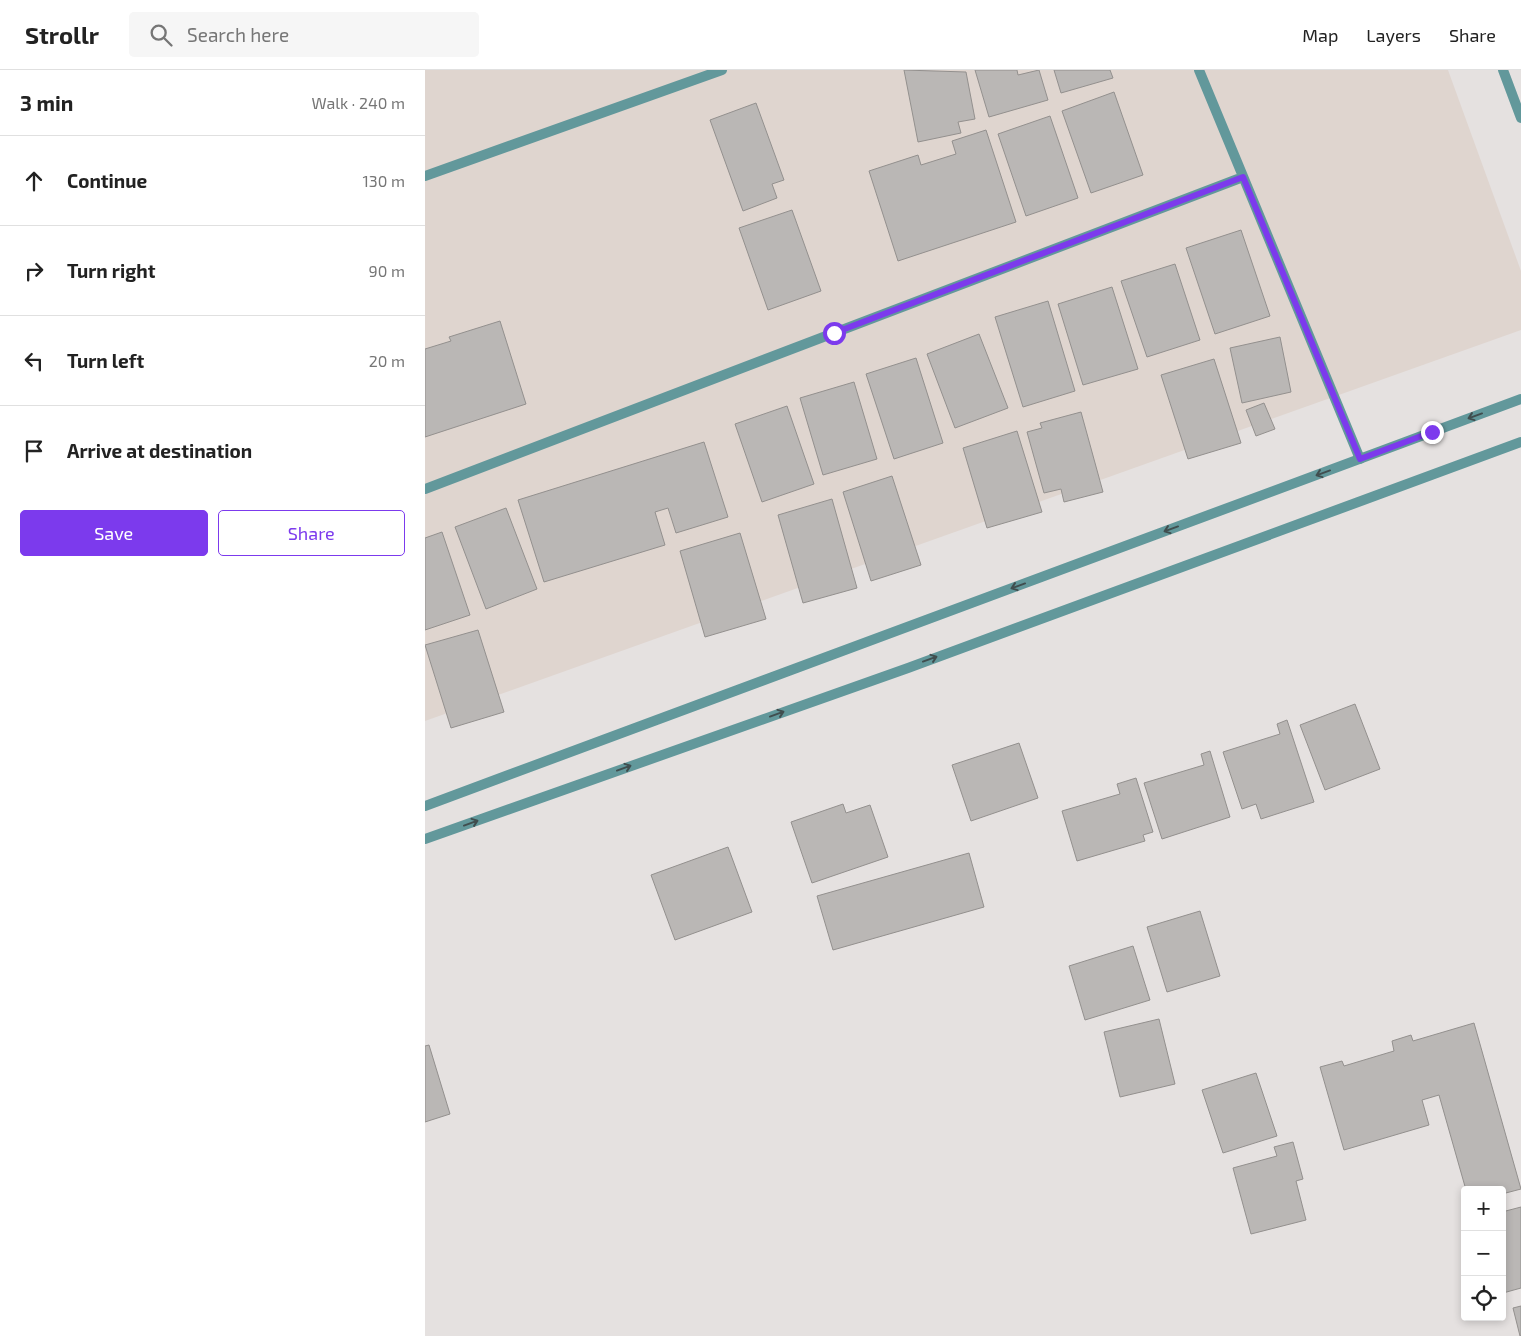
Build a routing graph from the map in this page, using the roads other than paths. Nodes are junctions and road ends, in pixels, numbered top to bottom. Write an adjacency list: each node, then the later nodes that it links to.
1 (722, 70): 5 (street)
2 (1199, 70): 6 (street)
3 (1503, 70): 4 (street)
4 (1521, 118)
5 (425, 176)
6 (1243, 177): 9 (street); 10 (street)
7 (1521, 399): 9 (street, one-way to 9)
8 (1521, 442): 12 (street, one-way to 8)
9 (1360, 459): 11 (street, one-way to 11)
10 (425, 489)
11 (425, 806)
12 (425, 839)

